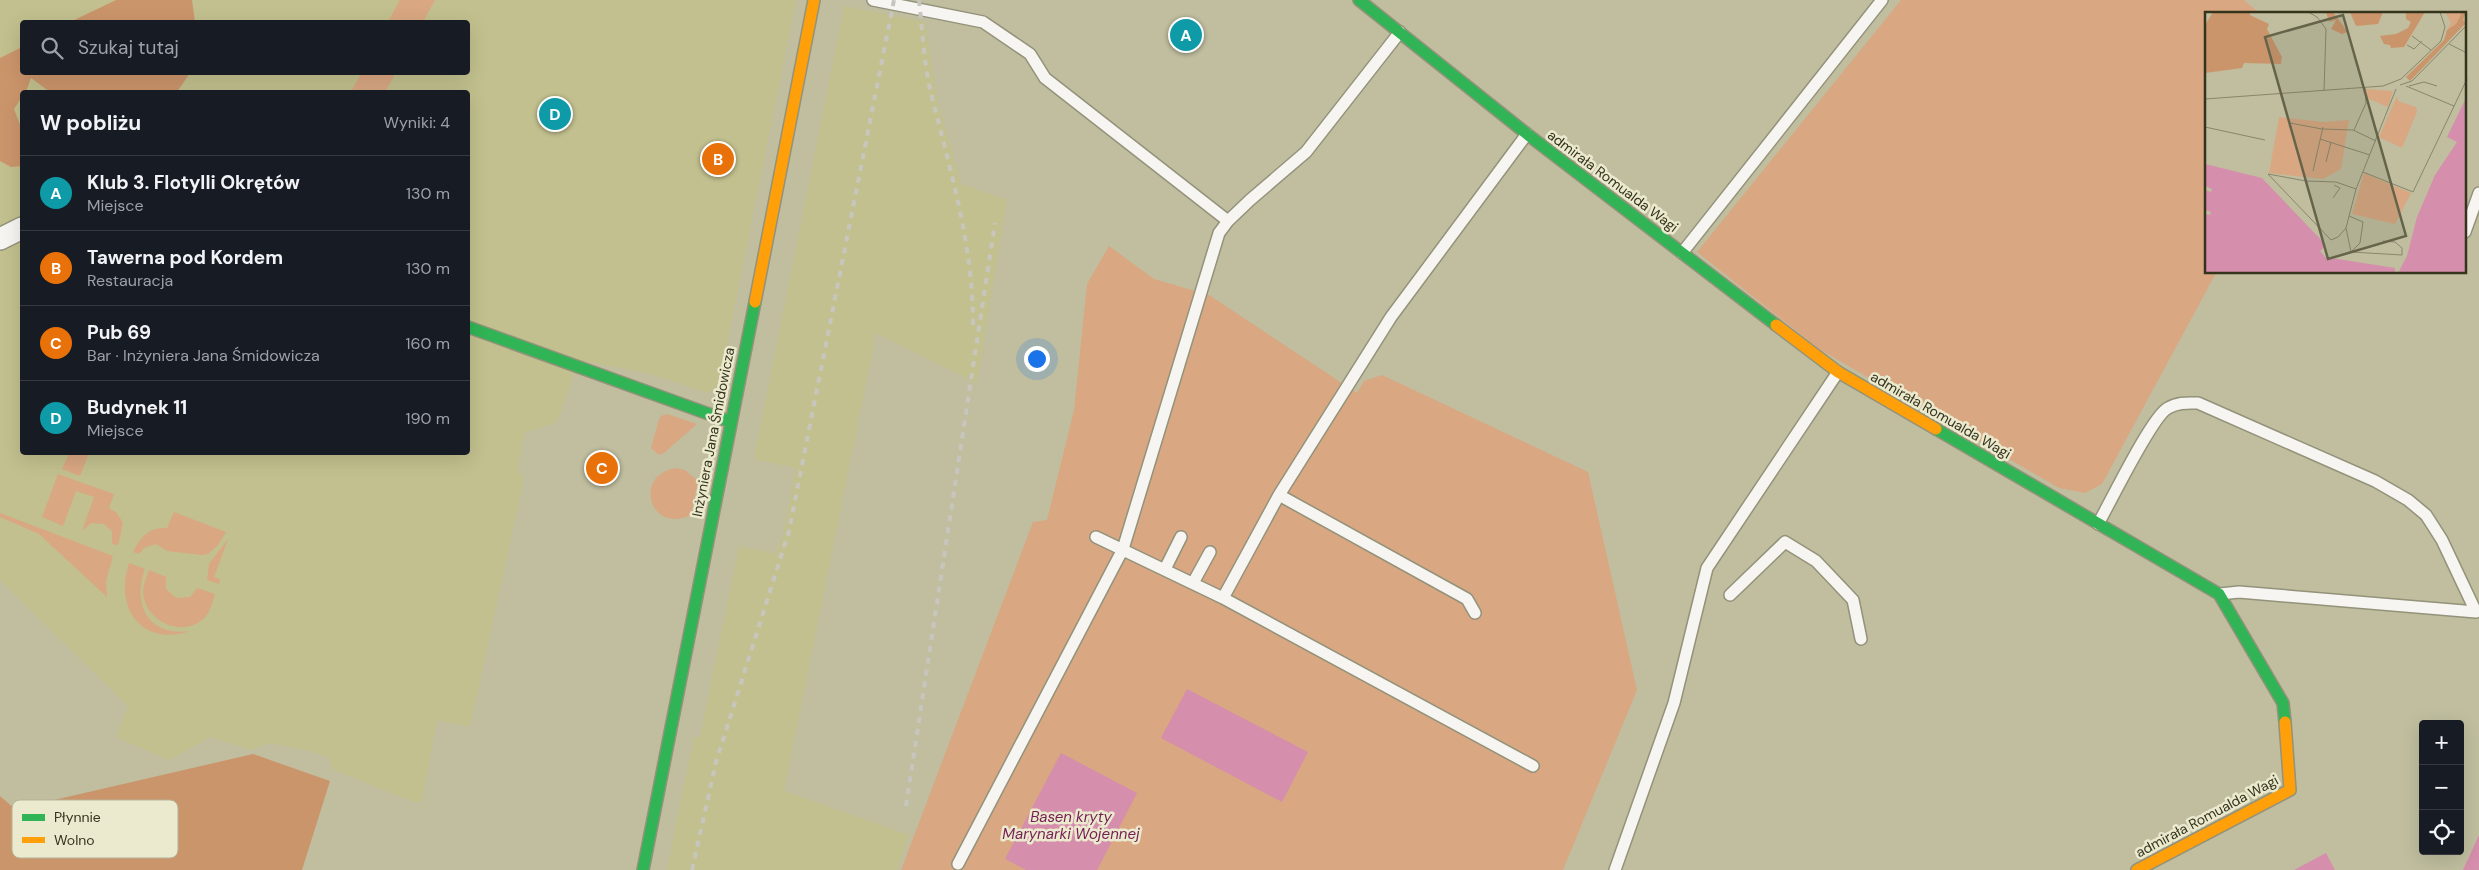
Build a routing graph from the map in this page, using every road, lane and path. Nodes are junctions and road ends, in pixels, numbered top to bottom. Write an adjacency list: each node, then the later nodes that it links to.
1 (814, 0): 15 (street, Inżyniera Jana Śmidowicza)
2 (873, 0): 8 (lane)
3 (1359, 0): 5 (street, admirała Romualda Wagi)
4 (1882, 0): 12 (lane)
5 (1400, 32): 6 (street, admirała Romualda Wagi); 8 (lane)
6 (1527, 134): 12 (street, admirała Romualda Wagi); 16 (lane)
7 (2479, 193): 10 (lane)
8 (1228, 221): 20 (lane)
9 (20, 229): 11 (street)
10 (2466, 229)
11 (0, 239)
12 (1682, 253): 14 (street, admirała Romualda Wagi)
13 (470, 328): 15 (street)
14 (1838, 372): 17 (street, admirała Romualda Wagi); 33 (lane)
15 (731, 422): 32 (street, Inżyniera Jana Śmidowicza)
16 (1280, 495): 26 (lane); 27 (lane)
17 (2098, 524): 24 (street, admirała Romualda Wagi); 28 (lane)
18 (1096, 537): 20 (lane)
19 (1181, 537): 22 (lane)
20 (1123, 549): 22 (lane); 31 (lane)
21 (1210, 552): 23 (lane)
22 (1164, 569): 23 (lane)
23 (1193, 584): 26 (lane)
24 (2219, 594): 28 (lane); 34 (street, admirała Romualda Wagi)
25 (1730, 595): 29 (lane)
26 (1224, 598): 30 (lane)
27 (1475, 614)
28 (2478, 614)
29 (1861, 640)
30 (1533, 766)
31 (958, 864)
32 (643, 870)
33 (1615, 870)
34 (2137, 870)

